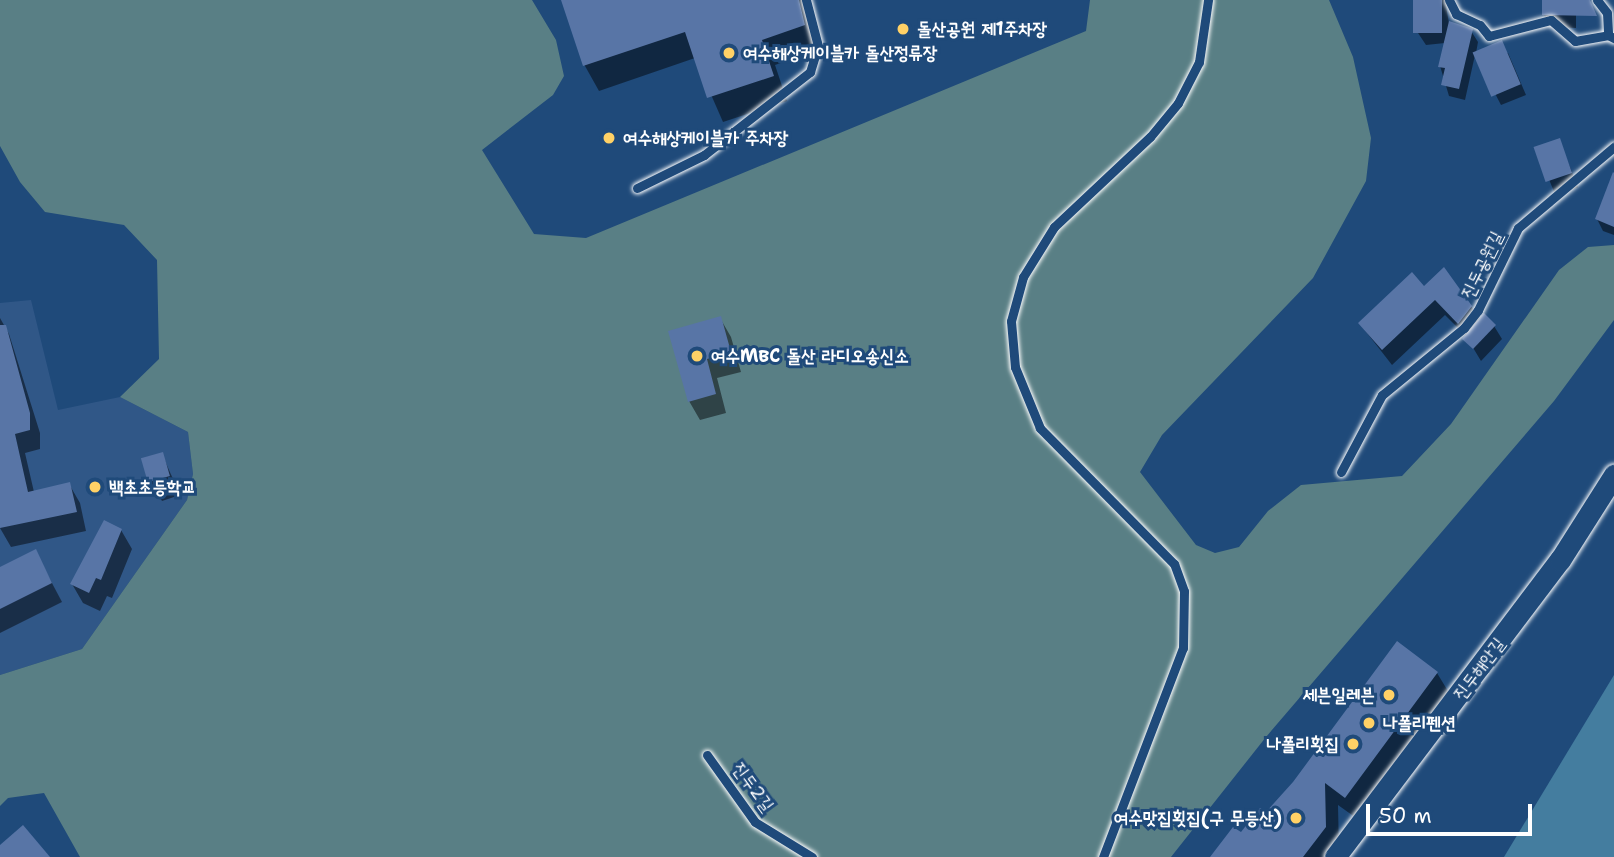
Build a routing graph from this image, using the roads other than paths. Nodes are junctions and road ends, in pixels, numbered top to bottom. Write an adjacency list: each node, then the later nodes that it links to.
1 (806, 0): 7 (lane)
2 (1208, 0): 12 (lane)
3 (1450, 0): 5 (lane)
4 (1597, 0): 5 (lane)
5 (1611, 36)
6 (1614, 147): 8 (lane, 진두공원길)
7 (637, 188)
8 (1341, 472)
9 (1614, 475): 13 (street, 진두해안길)
10 (707, 755): 11 (lane, 진두2길)
11 (812, 857)
12 (1103, 857)
13 (1335, 857)

